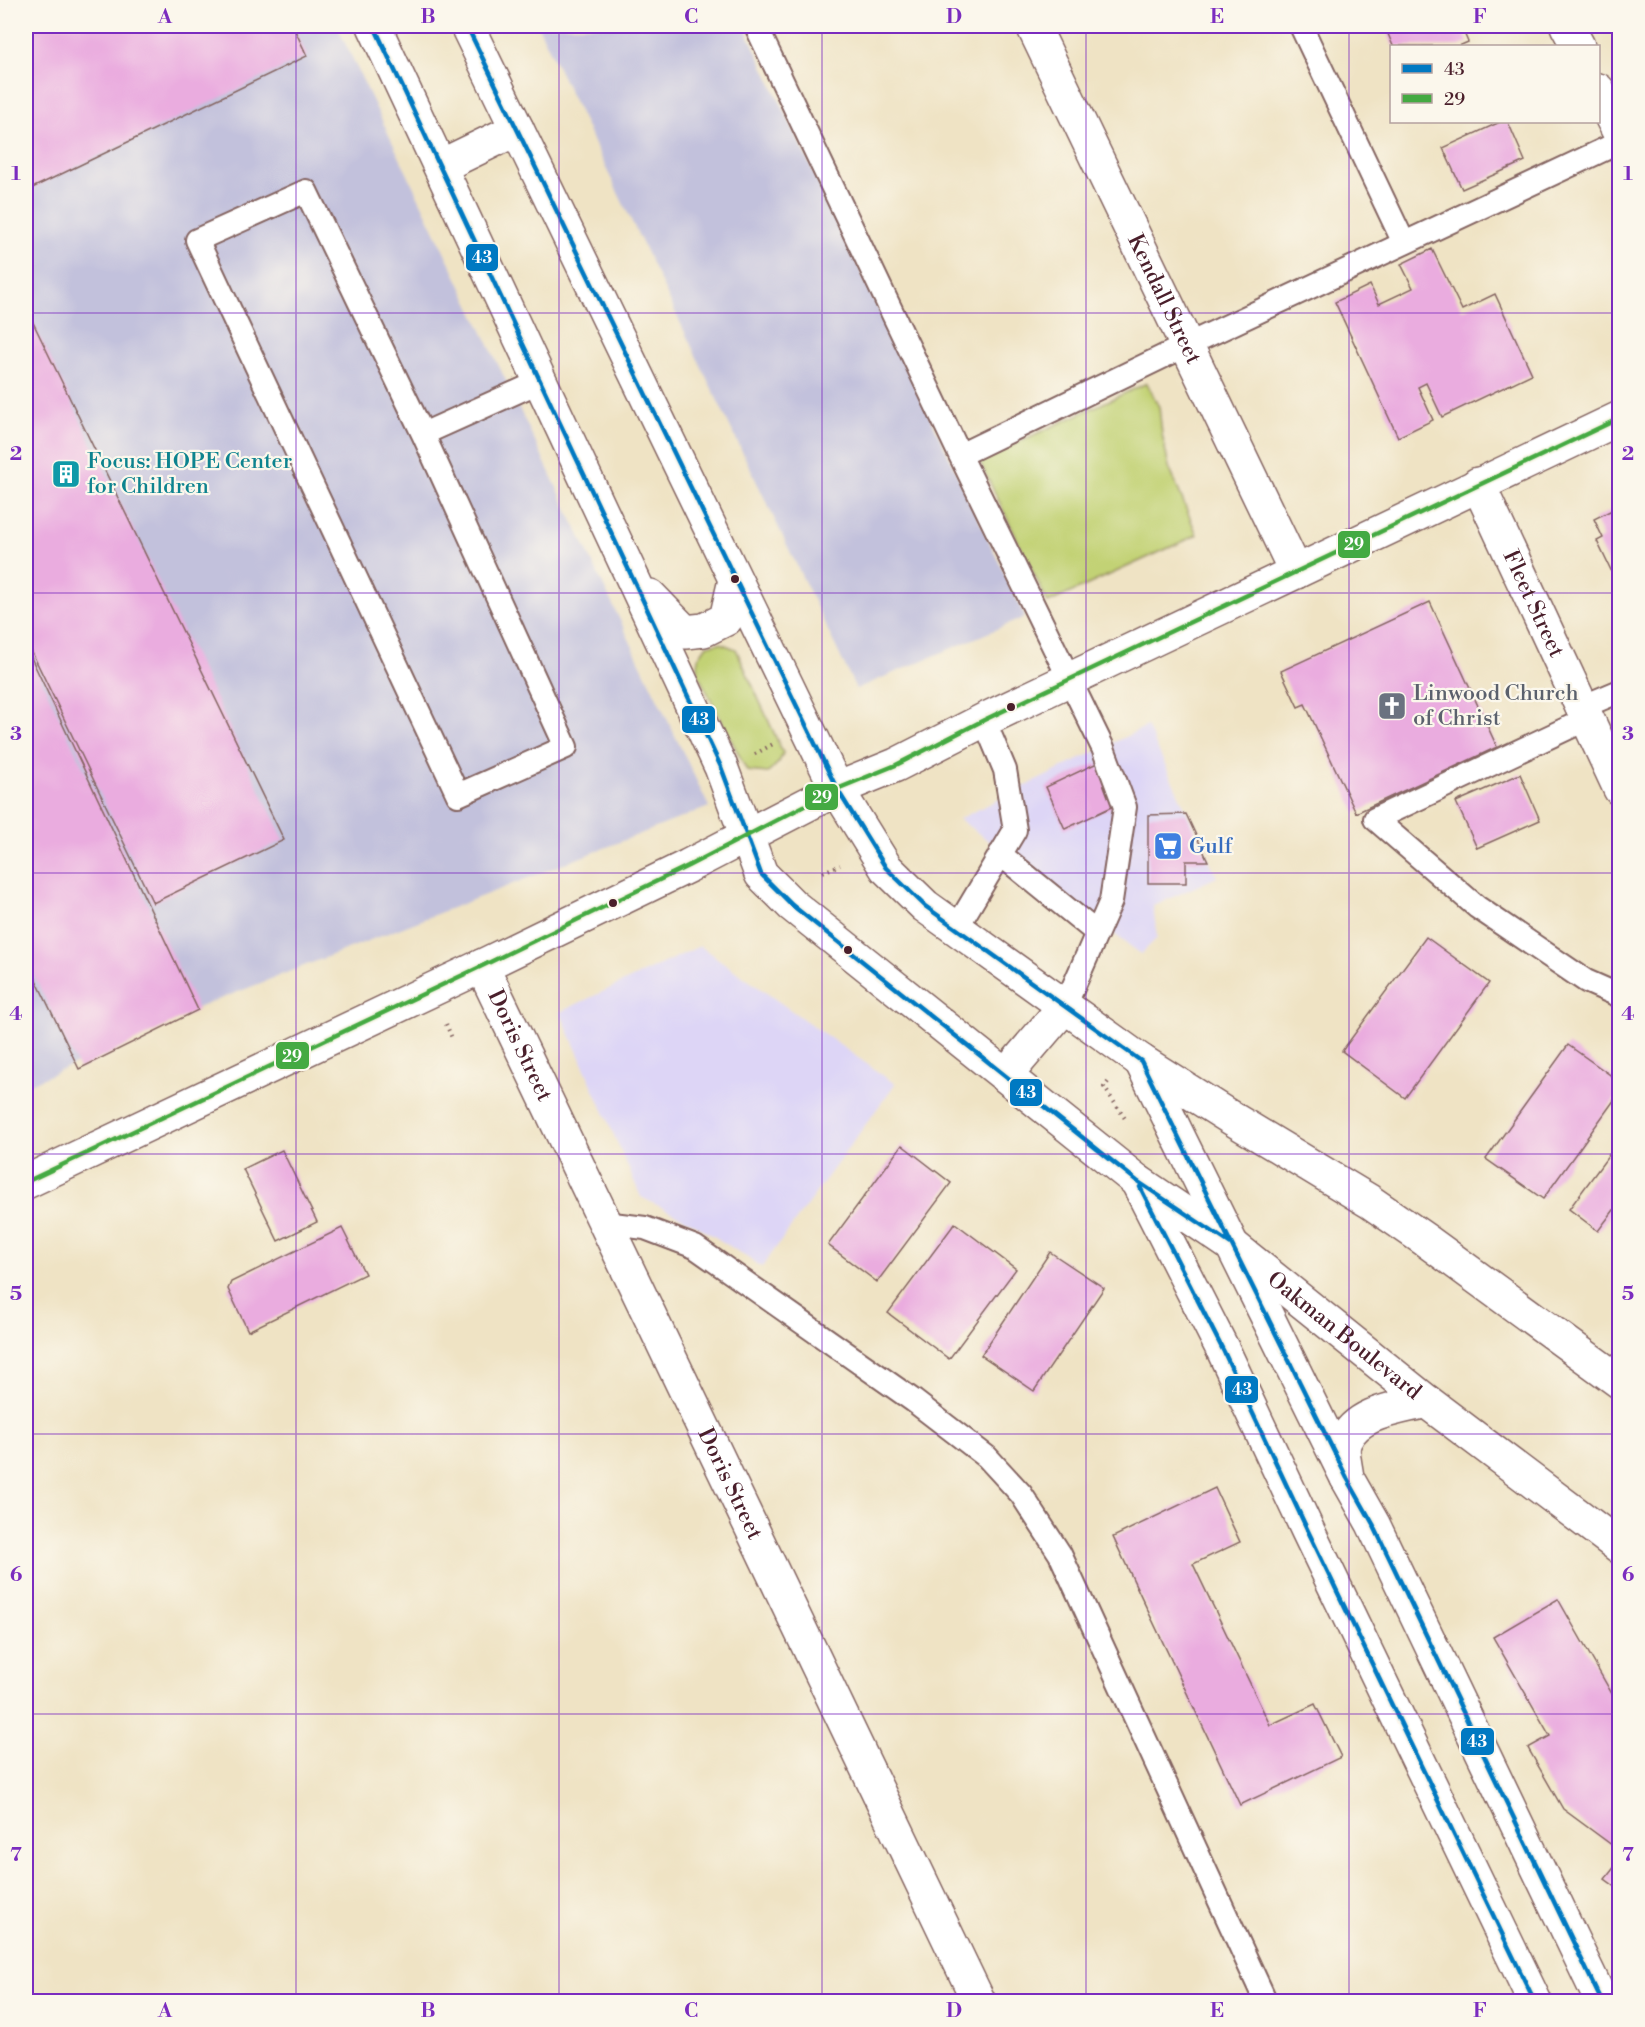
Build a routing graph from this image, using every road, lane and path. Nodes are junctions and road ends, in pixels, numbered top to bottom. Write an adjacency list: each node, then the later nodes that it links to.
1 (374, 26): 12 (street, Oakman Boulevard)
2 (467, 26): 9 (street)
3 (756, 26): 18 (lane)
4 (1033, 26): 14 (street, Kendall Street)
5 (1301, 26): 13 (lane)
6 (1568, 26): 7 (street)
7 (1578, 45)
8 (1600, 92): 10 (street)
9 (517, 129): 12 (street); 22 (street)
10 (1620, 134)
11 (1620, 142): 13 (lane)
12 (441, 166): 15 (street, Oakman Boulevard)
13 (1404, 243): 14 (lane)
14 (1187, 345): 18 (lane); 20 (street, Kendall Street)
15 (541, 381): 17 (lane); 21 (street, Oakman Boulevard)
16 (1620, 418): 19 (street)
17 (423, 434): 17 (lane)
18 (960, 455): 23 (lane)
19 (1478, 484): 20 (street); 25 (street, Fleet Street)
20 (1296, 572): 23 (street)
21 (632, 578): 22 (street); 31 (street, Oakman Boulevard)
22 (735, 580): 29 (street)
23 (1070, 680): 26 (street); 36 (lane)
24 (1620, 691): 25 (lane)
25 (1585, 713): 30 (street, Fleet Street); 38 (lane)
26 (984, 720): 29 (street); 32 (lane)
27 (775, 743): 28 (path)
28 (746, 758)
29 (837, 789): 31 (street); 35 (street)
30 (1620, 789)
31 (747, 836): 37 (street); 41 (street, Oakman Boulevard)
32 (1000, 855): 35 (lane); 36 (lane)
33 (840, 865): 34 (path)
34 (823, 872)
35 (956, 929): 39 (street)
36 (1097, 933): 39 (lane)
37 (482, 966): 45 (street); 46 (street, Doris Street)
38 (1620, 996)
39 (1065, 1006): 40 (street); 41 (street)
40 (1141, 1061): 47 (street); 48 (street)
41 (1006, 1076): 44 (street, Oakman Boulevard)
42 (1104, 1087): 43 (path)
43 (1129, 1124)
44 (1137, 1181): 47 (street, Oakman Boulevard); 54 (street)
45 (26, 1182)
46 (605, 1223): 52 (street, Doris Street); 53 (lane)
47 (1233, 1246): 49 (street, Oakman Boulevard); 50 (street)
48 (1620, 1382)
49 (1426, 1401): 50 (street); 51 (street, Oakman Boulevard)
50 (1347, 1478): 55 (street)
51 (1620, 1546)
52 (978, 2001)
53 (1266, 2001)
54 (1535, 2001)
55 (1602, 2001)

